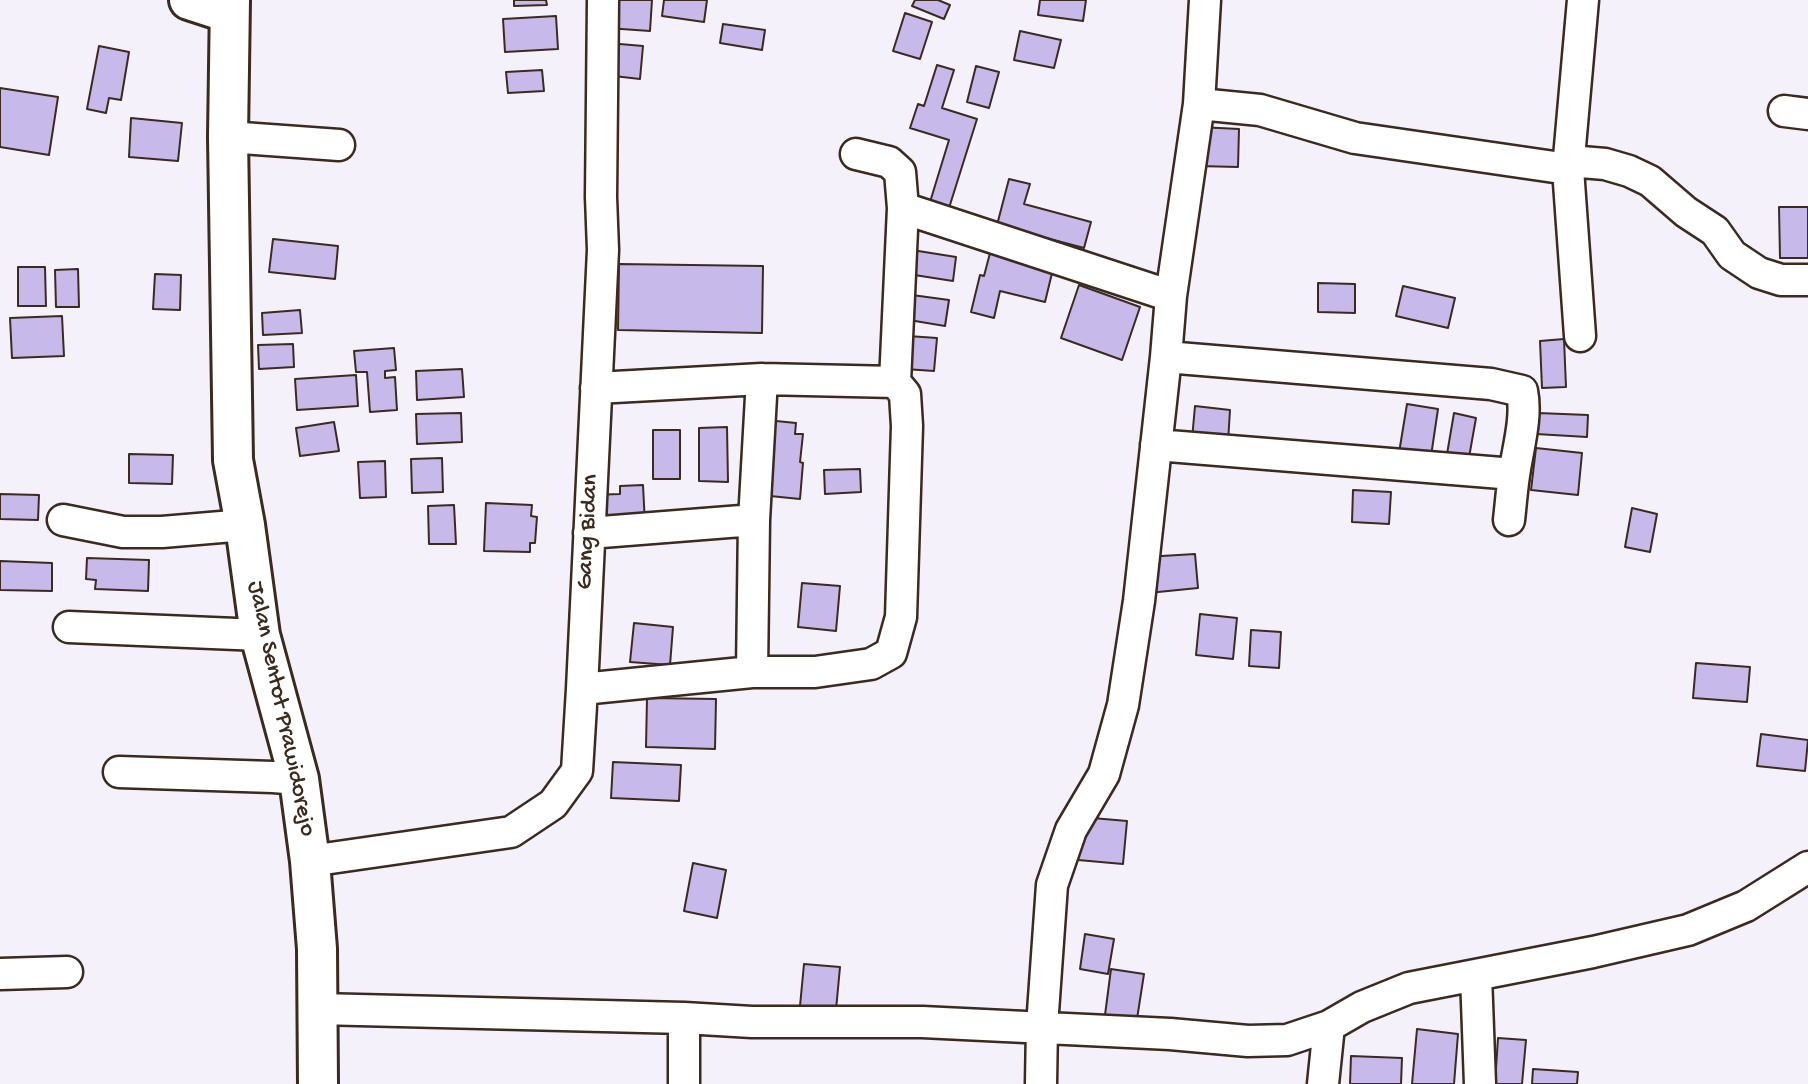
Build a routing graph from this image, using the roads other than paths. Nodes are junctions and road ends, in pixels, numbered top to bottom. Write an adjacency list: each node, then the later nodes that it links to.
1 (189, 0): 5 (main road)
2 (603, 0): 18 (street, Gang Bidan)
3 (1205, 0): 6 (street)
4 (1583, 0): 10 (street)
5 (230, 6): 7 (main road, Jalan Sentot Prawidorejo)
6 (1199, 104): 10 (street); 13 (street)
7 (228, 137): 8 (street); 24 (main road, Jalan Sentot Prawidorejo)
8 (339, 145)
9 (856, 154): 11 (street)
10 (1568, 165): 12 (street); 14 (street)
11 (903, 208): 13 (street); 17 (street)
12 (1808, 280)
13 (1171, 296): 15 (street)
14 (1580, 335)
15 (1166, 357): 19 (street); 20 (street)
16 (762, 379): 17 (street); 18 (street); 22 (street)
17 (895, 382): 28 (street)
18 (596, 387): 25 (street, Gang Bidan)
19 (1156, 445): 20 (street); 39 (street)
20 (1514, 474): 23 (street)
21 (62, 520): 24 (street)
22 (754, 520): 25 (street); 28 (street)
23 (1509, 520)
24 (245, 525): 27 (main road, Jalan Sentot Prawidorejo)
25 (589, 533): 29 (street, Gang Bidan)
26 (69, 627): 27 (street)
27 (260, 635): 31 (main road, Jalan Sentot Prawidorejo)
28 (752, 672): 29 (street)
29 (582, 689): 32 (street, Gang Bidan)
30 (119, 772): 31 (street)
31 (299, 779): 32 (main road, Jalan Sentot Prawidorejo)
32 (310, 862): 37 (main road, Jalan Sentot Prawidorejo)
33 (1808, 867): 36 (street)
34 (67, 972): 35 (street)
35 (0, 974)
36 (1476, 975): 40 (street); 45 (street)
37 (318, 1009): 38 (street); 41 (main road, Jalan Sentot Prawidorejo)
38 (684, 1018): 39 (street); 42 (street)
39 (1042, 1026): 40 (street); 43 (street)
40 (1329, 1026): 44 (street)
41 (318, 1084)
42 (684, 1084)
43 (1041, 1084)
44 (1323, 1084)
45 (1480, 1084)

